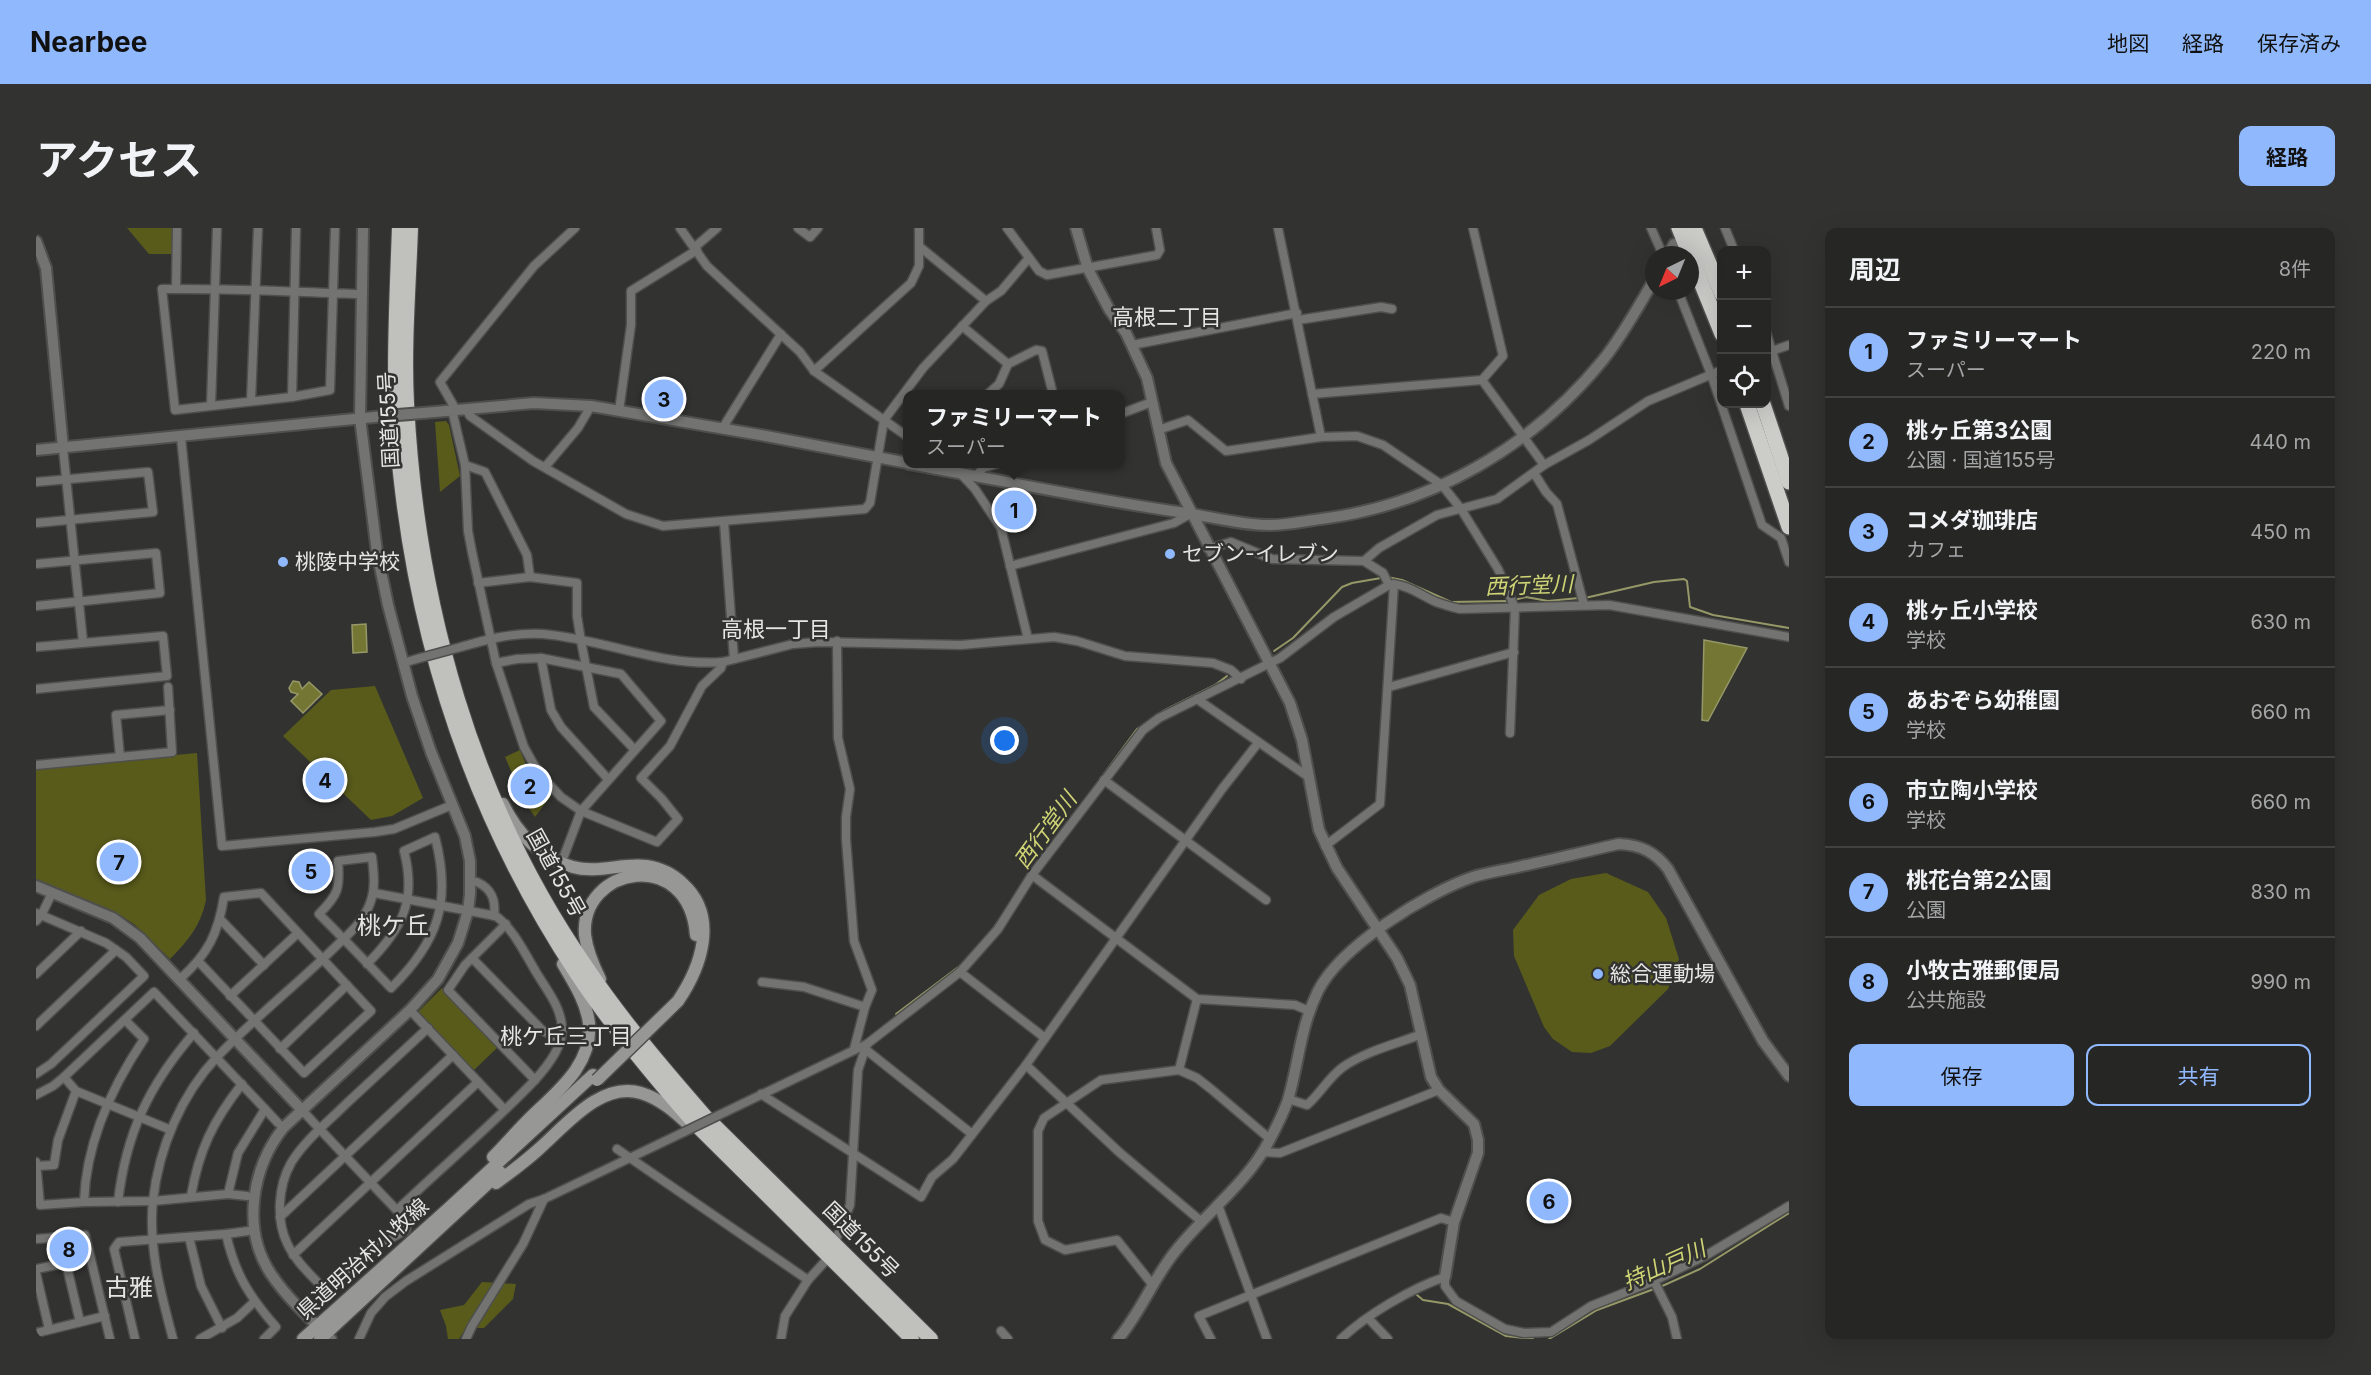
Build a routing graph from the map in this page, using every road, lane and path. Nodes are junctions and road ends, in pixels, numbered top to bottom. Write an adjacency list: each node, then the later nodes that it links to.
1 (177, 228): 32 (street)
2 (217, 228): 33 (street)
3 (258, 228): 34 (street)
4 (296, 228): 35 (street)
5 (335, 228): 36 (street)
6 (363, 228): 37 (street)
7 (399, 228): 163 (highway, 国道155号)
8 (411, 228): 135 (highway, 国道155号)
9 (575, 228): 68 (street)
10 (680, 228): 28 (street)
11 (717, 228): 28 (street)
12 (798, 228): 13 (street)
13 (818, 228)
14 (919, 228): 27 (street)
15 (1007, 228): 29 (street)
16 (1076, 228): 30 (street)
17 (1156, 228): 30 (street)
18 (1278, 228): 42 (street)
19 (1473, 228): 54 (street)
20 (1651, 228): 25 (street)
21 (1679, 228): 43 (highway)
22 (1695, 228): 31 (highway)
23 (1725, 228): 26 (street)
24 (36, 241): 79 (street)
25 (1659, 246)
26 (1732, 246)
27 (920, 247): 40 (street); 51 (street)
28 (696, 248): 45 (street); 69 (street)
29 (1029, 258): 30 (street); 40 (street)
30 (1088, 269): 46 (street)
31 (1717, 282)
32 (176, 289): 33 (street); 63 (street)
33 (215, 290): 34 (street); 63 (street)
34 (255, 291): 35 (street); 61 (street)
35 (293, 292): 36 (street); 60 (street)
36 (333, 293): 37 (street); 60 (street)
37 (360, 294): 71 (street)
38 (1645, 295): 78 (street)
39 (1682, 300): 53 (street)
40 (986, 301): 44 (street)
41 (1392, 309): 42 (street)
42 (1297, 316): 46 (street); 58 (street)
43 (1717, 322)
44 (962, 326): 50 (street); 55 (street)
45 (781, 334): 51 (street); 73 (street)
46 (1132, 345): 62 (street)
47 (1789, 345): 48 (street)
48 (1771, 351)
49 (1771, 354): 65 (street)
50 (1008, 364): 56 (street); 57 (street)
51 (814, 370): 72 (street)
52 (1717, 371): 53 (street)
53 (1711, 374): 84 (street); 105 (street)
54 (1482, 380): 58 (street); 78 (street)
55 (906, 390)
56 (992, 390)
57 (1052, 390)
58 (1312, 394): 77 (street)
59 (903, 395): 72 (street)
60 (292, 397): 61 (street)
61 (252, 401): 63 (street)
62 (1152, 402): 70 (street); 74 (street)
63 (211, 405)
64 (591, 406): 68 (street); 69 (street); 85 (street)
65 (1789, 406)
66 (1748, 408): 101 (highway)
67 (1764, 408): 94 (highway)
68 (458, 409): 71 (street, bridge); 83 (street); 85 (street)
69 (619, 411): 73 (street)
70 (1125, 412)
71 (360, 418): 76 (street); 126 (street)
72 (884, 420): 75 (street); 81 (street)
73 (722, 429): 81 (street)
74 (1158, 430): 77 (street); 97 (street)
75 (903, 433)
76 (181, 437): 79 (street); 145 (street)
77 (1321, 437): 95 (street)
78 (1524, 437): 84 (street); 95 (street)
79 (63, 448): 80 (street); 92 (street)
80 (36, 450)
81 (878, 458): 82 (street); 99 (street)
82 (903, 462)
83 (465, 465): 108 (street); 109 (street)
84 (1544, 465): 90 (street)
85 (545, 467): 99 (street)
86 (934, 468): 89 (street)
87 (952, 468): 89 (street)
88 (983, 468): 91 (street)
89 (960, 473): 91 (street); 107 (street)
90 (1534, 473): 96 (street); 111 (street)
91 (976, 476): 97 (street)
92 (67, 479): 93 (street); 98 (street); 98 (street)
93 (36, 482)
94 (1789, 482)
95 (1442, 485): 96 (street); 97 (street)
96 (1461, 509): 104 (street); 113 (street)
97 (1190, 514): 102 (street); 107 (street)
98 (71, 520): 100 (street); 103 (street)
99 (724, 522): 124 (street)
100 (36, 523)
101 (1788, 524)
102 (1208, 549): 104 (street); 128 (street)
103 (74, 560): 106 (street); 112 (street); 112 (street)
104 (1364, 561): 110 (street)
105 (1789, 562)
106 (36, 564)
107 (1010, 566): 117 (street)
108 (530, 577): 109 (street); 118 (street)
109 (478, 583): 116 (street)
110 (1392, 585): 113 (street); 128 (street); 132 (street)
111 (1583, 600): 113 (street); 115 (street)
112 (79, 601): 114 (street); 120 (street)
113 (1513, 603): 122 (street)
114 (36, 606)
115 (1789, 637)
116 (491, 638): 118 (street); 126 (street, bridge); 127 (street)
117 (1028, 639): 119 (street); 130 (street)
118 (581, 641): 125 (street); 129 (street)
119 (837, 641): 124 (street); 183 (street)
120 (83, 642): 121 (street); 133 (street)
121 (36, 647)
122 (1514, 652): 132 (street); 137 (street)
123 (541, 658): 127 (street); 129 (street); 143 (street)
124 (734, 659): 125 (street)
125 (723, 662): 146 (street)
126 (403, 663): 145 (street)
127 (496, 663): 146 (street)
128 (1269, 665): 130 (street); 142 (street)
129 (585, 666): 139 (street); 139 (street)
130 (1236, 674): 134 (street)
131 (168, 687): 136 (street)
132 (1389, 687): 148 (street)
133 (36, 689)
134 (1197, 699): 138 (street); 144 (street)
135 (459, 704): 181 (main road); 184 (highway, 国道155号)
136 (170, 710): 140 (street); 140 (street)
137 (1510, 733)
138 (1258, 742): 142 (street); 147 (street)
139 (634, 749): 143 (street)
140 (120, 757): 141 (street)
141 (36, 765)
142 (1310, 778): 148 (street)
143 (608, 779): 146 (street)
144 (1104, 780): 147 (street); 150 (street)
145 (452, 805): 158 (street)
146 (581, 811): 149 (street)
147 (1186, 842): 156 (street); 168 (street)
148 (1325, 846): 164 (street)
149 (564, 856)
150 (1032, 875): 168 (street); 175 (street)
151 (477, 882): 160 (street)
152 (36, 886): 153 (street)
153 (52, 893): 159 (street); 177 (street)
154 (374, 893): 155 (street); 167 (street); 167 (street)
155 (408, 899): 157 (street); 157 (street); 174 (street)
156 (1266, 900)
157 (441, 905): 158 (street); 174 (street)
158 (468, 911): 160 (street); 185 (street)
159 (38, 916): 165 (street)
160 (494, 916): 162 (street)
161 (221, 920): 166 (street); 172 (street); 173 (street)
162 (506, 924): 170 (street); 195 (street)
163 (546, 925): 232 (highway, 国道155号); 243 (main road)
164 (1377, 930): 186 (street); 192 (street); 204 (street)
165 (81, 931): 169 (street); 176 (street)
166 (298, 933): 171 (street); 173 (street)
167 (343, 939): 171 (street); 174 (street)
168 (1116, 939): 182 (street); 193 (street)
169 (116, 950): 189 (street); 203 (street)
170 (472, 958): 195 (street); 206 (street)
171 (323, 959): 179 (street); 188 (street)
172 (199, 962): 177 (street); 180 (street)
173 (264, 964): 180 (street)
174 (367, 964)
175 (960, 972): 193 (street); 196 (street)
176 (36, 974)
177 (180, 979): 194 (street)
178 (762, 982): 183 (street)
179 (347, 985): 197 (street); 197 (street)
180 (231, 996): 188 (street)
181 (676, 999): 184 (main road); 243 (main road)
182 (1197, 999): 186 (street); 202 (street)
183 (865, 1007): 198 (street)
184 (616, 1008): 252 (highway, 国道155号)
185 (410, 1010): 190 (street); 217 (street)
186 (1309, 1011): 213 (street)
187 (125, 1020): 191 (street); 205 (street); 215 (street)
188 (255, 1022): 194 (street); 197 (street)
189 (36, 1026)
190 (428, 1028): 199 (street); 221 (street)
191 (194, 1033): 200 (street); 219 (street)
192 (1422, 1034): 210 (street); 213 (street)
193 (1045, 1038): 201 (street)
194 (237, 1039): 200 (street); 217 (street)
195 (561, 1041): 206 (street)
196 (866, 1046): 198 (street); 223 (street); 227 (street)
197 (280, 1048)
198 (854, 1049): 211 (street)
199 (453, 1055): 207 (street); 228 (street)
200 (217, 1057): 208 (street); 222 (street)
201 (1026, 1065): 214 (street); 223 (street)
202 (1179, 1070): 214 (street); 224 (street)
203 (36, 1074)
204 (1789, 1076)
205 (64, 1077): 209 (street); 212 (street)
206 (535, 1080): 218 (street)
207 (478, 1082): 218 (street); 231 (street)
208 (242, 1084): 216 (street); 234 (street)
209 (76, 1090): 215 (street); 230 (street)
210 (1439, 1090): 226 (street); 246 (street)
211 (761, 1094): 227 (street); 229 (street, bridge)
212 (36, 1095)
213 (1288, 1099): 224 (street)
214 (1066, 1103): 245 (street); 258 (street)
215 (107, 1104): 219 (street); 238 (street)
216 (264, 1109): 220 (street); 233 (street)
217 (301, 1109): 221 (street); 269 (street)
218 (504, 1109): 242 (street)
219 (139, 1117): 222 (street); 239 (street)
220 (278, 1123)
221 (320, 1129): 228 (street); 244 (street)
222 (171, 1130): 237 (street)
223 (972, 1134): 227 (street)
224 (1270, 1139): 226 (street)
225 (617, 1149): 229 (street)
226 (1263, 1152): 240 (street)
227 (854, 1155): 252 (street)
228 (345, 1156): 231 (street); 244 (street)
229 (630, 1158): 236 (street); 257 (street)
230 (36, 1164): 238 (street)
231 (370, 1183): 242 (street); 253 (street)
232 (756, 1185): 243 (main road); 254 (highway, 国道155号)
233 (228, 1194): 234 (street); 235 (street)
234 (192, 1196): 237 (street)
235 (248, 1196)
236 (544, 1199): 278 (street); 279 (street)
237 (153, 1201): 239 (street); 251 (street)
238 (84, 1202): 239 (street)
239 (118, 1202)
240 (1218, 1205): 245 (street); 260 (street)
241 (1789, 1206): 259 (street)
242 (397, 1210): 253 (street)
243 (452, 1212): 269 (main road, 県道明治村小牧線)
244 (280, 1217): 253 (street)
245 (1202, 1222): 258 (street)
246 (1454, 1222): 256 (street); 260 (street)
247 (248, 1231): 248 (street)
248 (226, 1234): 249 (street); 261 (street)
249 (189, 1237): 251 (street); 265 (street)
250 (36, 1239): 262 (street)
251 (152, 1239): 273 (street); 274 (street)
252 (834, 1243): 254 (street); 281 (highway, 国道155号)
253 (293, 1255)
254 (828, 1257): 257 (street); 271 (highway, 国道155号)
255 (36, 1271): 264 (street); 266 (street)
256 (1445, 1277): 263 (street); 270 (street)
257 (808, 1280): 280 (street)
258 (1152, 1284): 283 (street)
259 (1656, 1286): 270 (street); 288 (street)
260 (1250, 1295): 284 (street); 285 (street)
261 (254, 1302): 265 (street); 276 (street)
262 (105, 1316): 264 (street); 272 (street)
263 (1368, 1318): 286 (street); 287 (street)
264 (80, 1322): 266 (street)
265 (222, 1328): 275 (street)
266 (49, 1329): 268 (street)
267 (1001, 1331): 282 (street)
268 (36, 1333)
269 (323, 1334): 277 (main road, 県道明治村小牧線)
270 (1504, 1335)
271 (911, 1338)
272 (110, 1339)
273 (135, 1339)
274 (173, 1339)
275 (201, 1339)
276 (264, 1339)
277 (303, 1339)
278 (359, 1339)
279 (466, 1339)
280 (781, 1339)
281 (931, 1339)
282 (1008, 1339)
283 (1118, 1339)
284 (1210, 1339)
285 (1267, 1339)
286 (1341, 1339)
287 (1388, 1339)
288 (1677, 1339)

